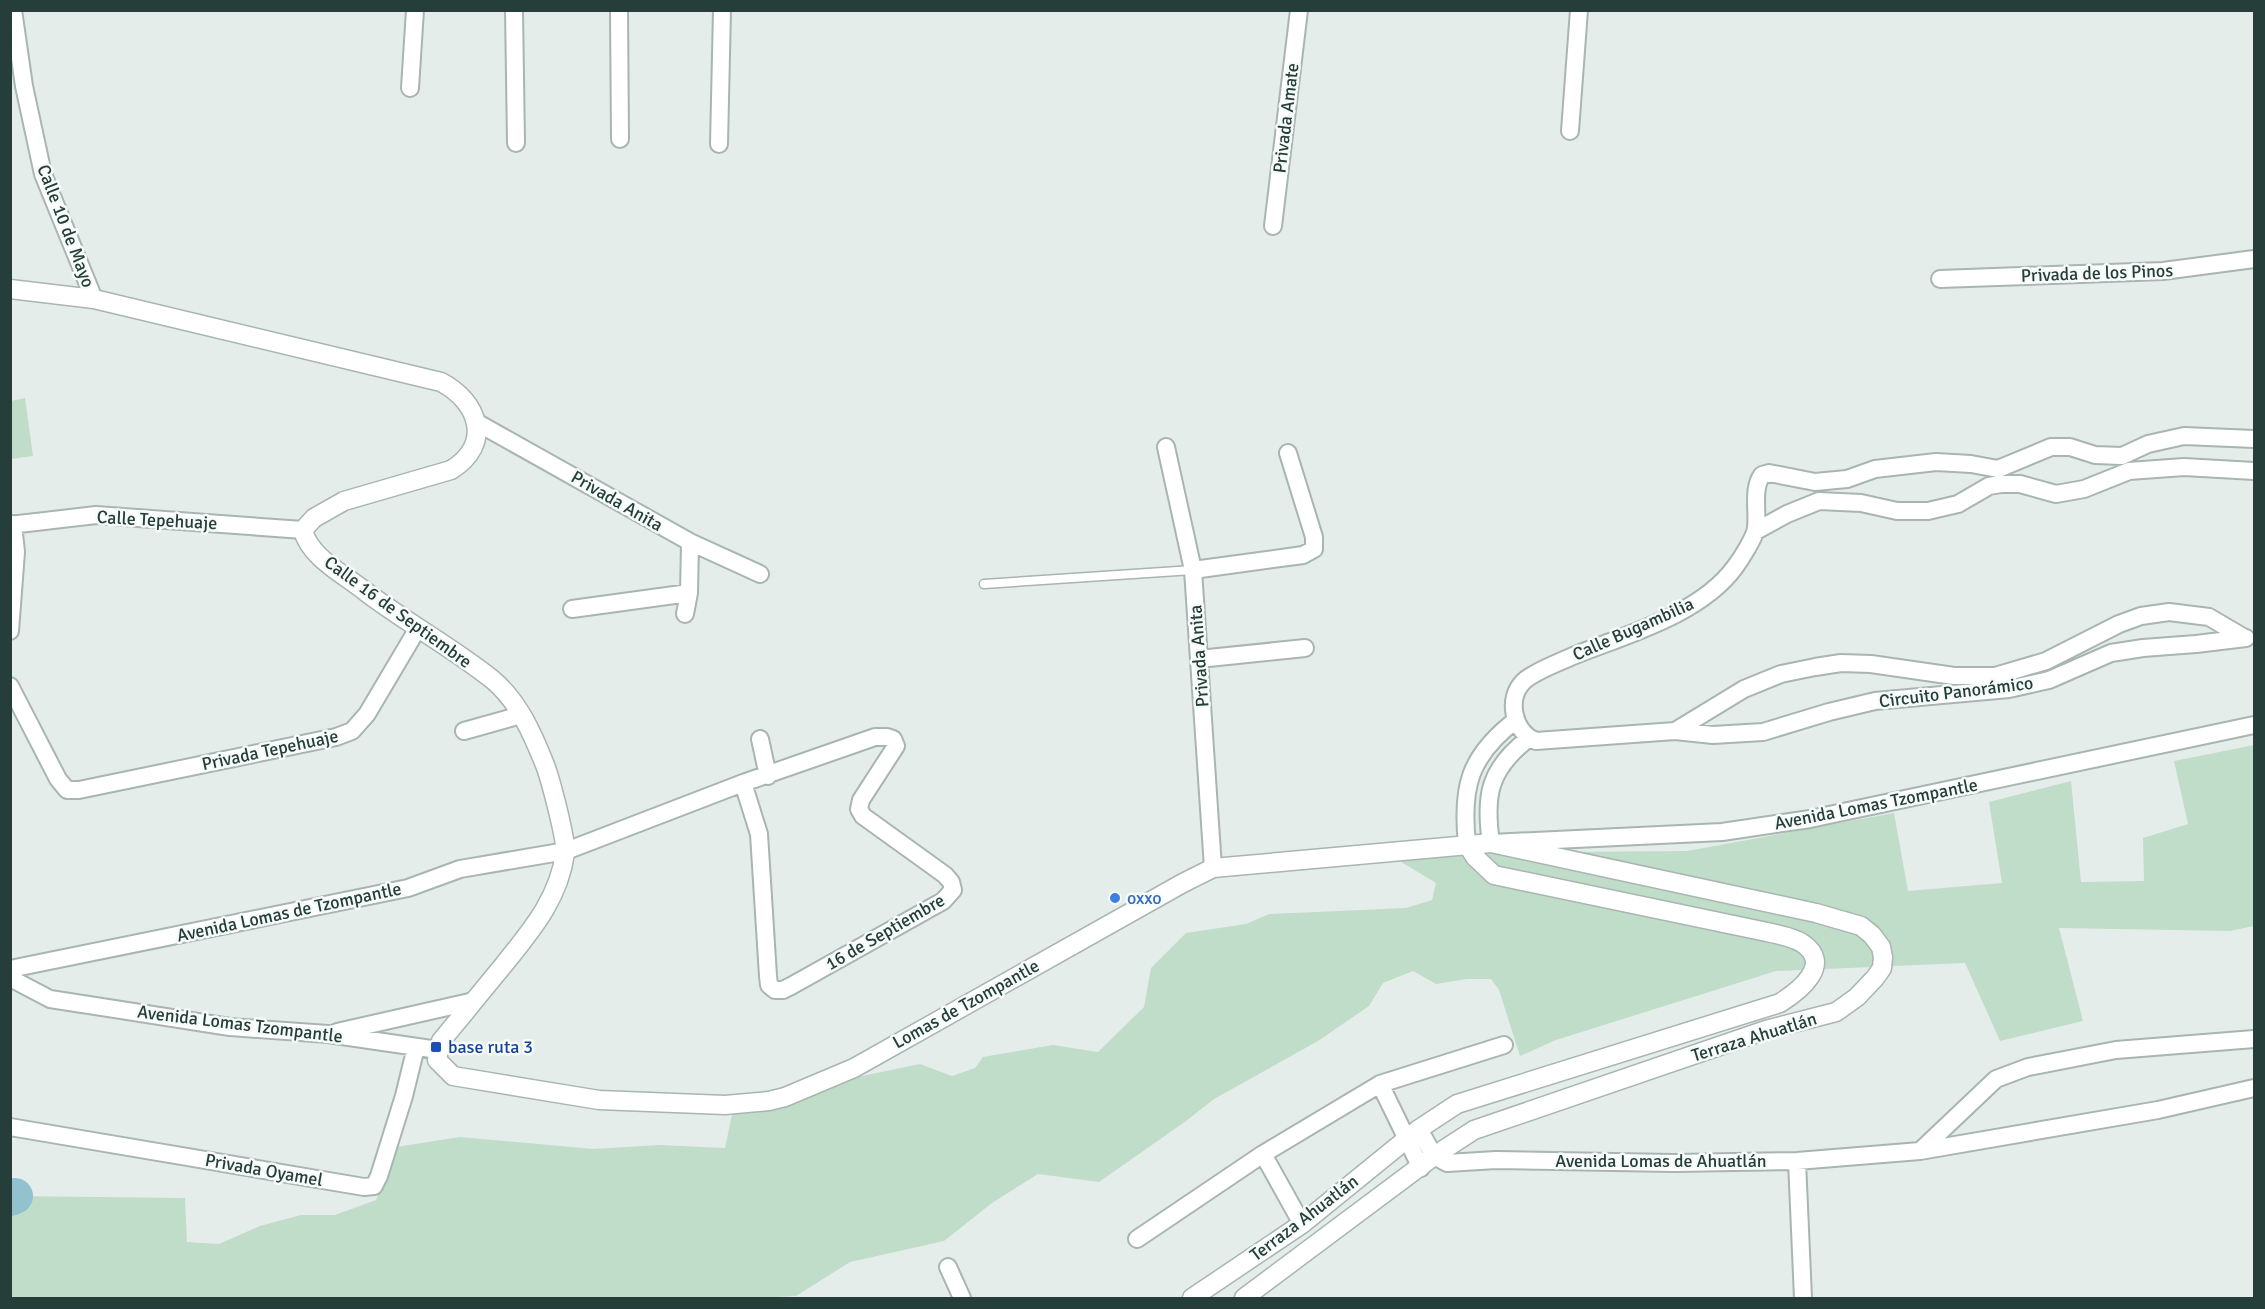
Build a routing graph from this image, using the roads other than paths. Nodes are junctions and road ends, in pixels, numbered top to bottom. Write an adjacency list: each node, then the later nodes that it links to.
1 (13, 10): 17 (street, Calle 10 de Mayo)
2 (415, 10): 8 (street)
3 (514, 10): 11 (street)
4 (619, 10): 10 (street)
5 (722, 10): 12 (street)
6 (1299, 10): 13 (street, Privada Amate)
7 (1579, 10): 9 (street)
8 (410, 88)
9 (1570, 131)
10 (620, 139)
11 (516, 143)
12 (719, 144)
13 (1273, 226)
14 (2254, 259): 15 (street, Privada de los Pinos)
15 (1940, 279)
16 (10, 289): 17 (street)
17 (94, 299): 18 (street)
18 (476, 422): 28 (street); 30 (street, Privada Anita)
19 (2254, 440): 22 (street, Calle Bugambilia)
20 (1166, 447): 31 (street, Privada Anita)
21 (1288, 453): 31 (street)
22 (2126, 463): 23 (street, Calle Bugambilia); 24 (street, Calle Bugambilia); 24 (street, Calle Bugambilia)
23 (2254, 471)
24 (2000, 476): 25 (street, Calle Bugambilia); 26 (street, Calle Bugambilia)
25 (1815, 482): 26 (street); 29 (street, Calle Bugambilia)
26 (1819, 501): 29 (street, Calle Bugambilia)
27 (12, 524): 28 (street, Calle Tepehuaje); 38 (street)
28 (303, 530): 37 (street, Calle 16 de Septiembre)
29 (1756, 531): 47 (street, Calle Bugambilia)
30 (690, 542): 32 (street, Privada Anita); 34 (street)
31 (1193, 570): 33 (lane); 41 (street, Privada Anita)
32 (760, 574)
33 (984, 584)
34 (689, 593): 35 (street); 36 (street)
35 (572, 609)
36 (685, 614)
37 (418, 628): 44 (street, Privada Tepehuaje); 45 (street, Calle 16 de Septiembre)
38 (10, 631)
39 (2249, 638): 42 (street, Circuito Panorámico); 43 (street, Circuito Panorámico)
40 (1305, 648): 41 (street)
41 (1199, 659): 56 (street, Privada Anita)
42 (2046, 661): 43 (street); 49 (street, Circuito Panorámico)
43 (2049, 680): 49 (street, Circuito Panorámico)
44 (10, 686)
45 (521, 715): 48 (street); 55 (street, Calle 16 de Septiembre)
46 (2254, 725): 53 (street, Avenida Lomas Tzompantle)
47 (1521, 728): 49 (street, Circuito Panorámico); 53 (street); 54 (street)
48 (464, 731)
49 (1675, 731)
50 (760, 739): 51 (street)
51 (768, 776): 52 (street, 16 de Septiembre); 52 (street, 16 de Septiembre)
52 (742, 783): 55 (street, 16 de Septiembre)
53 (1491, 843): 54 (street, Lomas de Tzompantle); 72 (street, Terraza Ahuatlán)
54 (1467, 844): 56 (street, Lomas de Tzompantle); 68 (street, Terraza Ahuatlán)
55 (566, 851): 57 (street, Avenida Lomas de Tzompantle); 59 (street, Calle 16 de Septiembre)
56 (1213, 868): 64 (street, Lomas de Tzompantle)
57 (10, 969)
58 (10, 978): 60 (street, Avenida Lomas Tzompantle)
59 (474, 1002): 60 (street); 64 (street, Calle 16 de Septiembre)
60 (328, 1034): 63 (street, Avenida Lomas Tzompantle)
61 (2254, 1039): 69 (street)
62 (1504, 1045): 65 (street)
63 (416, 1047): 64 (street, Avenida Lomas Tzompantle); 67 (street, Privada Oyamel)
64 (437, 1055)
65 (1380, 1084): 68 (street); 70 (street)
66 (2254, 1088): 69 (street, Avenida Lomas de Ahuatlán)
67 (10, 1127)
68 (1413, 1134): 72 (street); 73 (street, Terraza Ahuatlán)
69 (1920, 1151): 71 (street, Avenida Lomas de Ahuatlán)
70 (1263, 1154): 73 (street); 74 (street)
71 (1797, 1161): 72 (street, Avenida Lomas de Ahuatlán); 79 (street)
72 (1428, 1162): 76 (street, Terraza Ahuatlán)
73 (1302, 1224): 78 (street, Terraza Ahuatlán)
74 (1137, 1239)
75 (948, 1267): 77 (street)
76 (1245, 1298)
77 (962, 1299)
78 (1191, 1299)
79 (1803, 1299)

